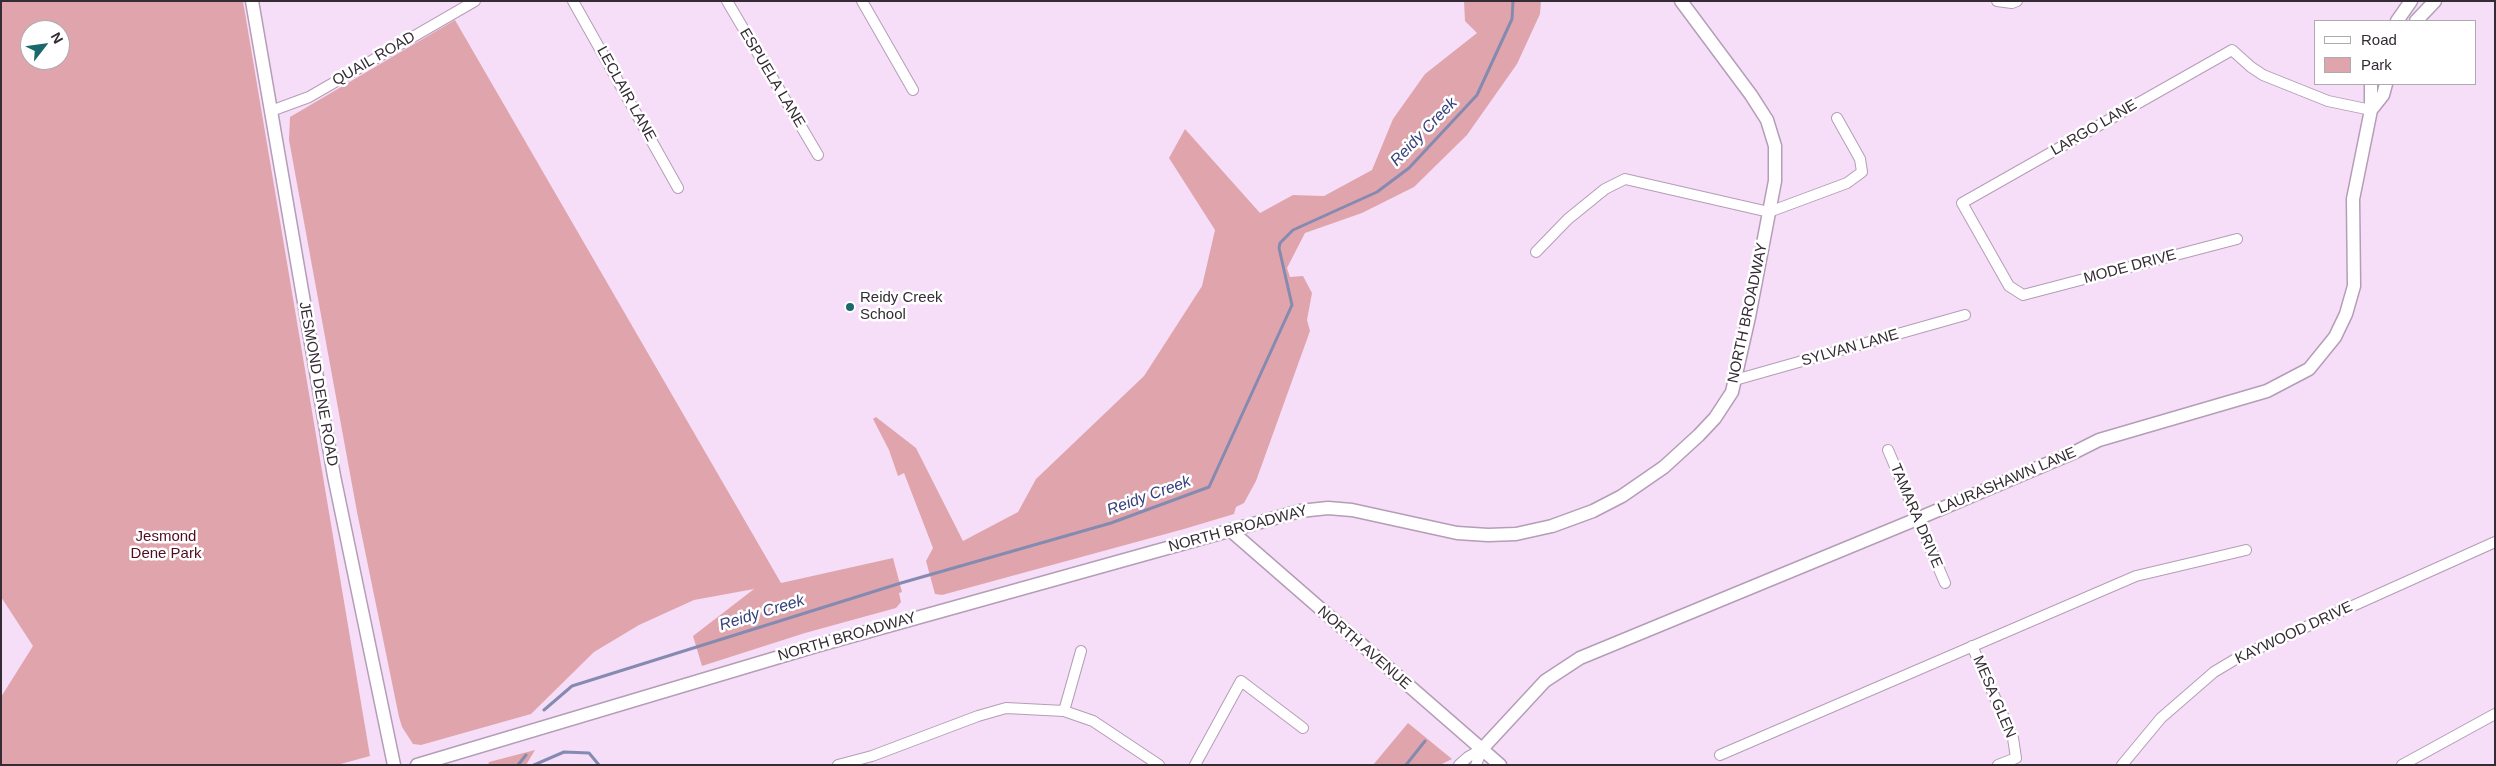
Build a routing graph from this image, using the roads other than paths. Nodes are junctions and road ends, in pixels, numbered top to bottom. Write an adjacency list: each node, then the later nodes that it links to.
1 (252, 1): 17 (street, JESMOND DENE ROAD)
2 (475, 1): 17 (street, QUAIL ROAD)
3 (573, 1): 20 (street, LECLAIR LANE)
4 (727, 1): 19 (street, ESPUELA LANE)
5 (862, 1): 15 (street)
6 (1682, 1): 21 (street, NORTH BROADWAY)
7 (1997, 1): 8 (street)
8 (2017, 1)
9 (2411, 1): 11 (street)
10 (2435, 1): 12 (street)
11 (2398, 20)
12 (2417, 20)
13 (2371, 85): 16 (street, LAURASHAWN LANE)
14 (2386, 85): 16 (street, LAURASHAWN LANE)
15 (913, 90)
16 (2371, 110): 24 (street, LARGO LANE); 28 (street, LAURASHAWN LANE)
17 (271, 111): 40 (street, JESMOND DENE ROAD)
18 (1837, 118): 21 (street)
19 (818, 155)
20 (678, 188)
21 (1769, 212): 23 (street); 26 (street, NORTH BROADWAY)
22 (2237, 239): 24 (street, MODE DRIVE)
23 (1536, 252)
24 (2022, 295)
25 (1965, 315): 26 (street, SYLVAN LANE)
26 (1735, 380): 29 (street, NORTH BROADWAY)
27 (1888, 450): 28 (street, TAMARA DRIVE)
28 (1917, 519): 32 (street, TAMARA DRIVE); 38 (street, LAURASHAWN LANE)
29 (1230, 530): 38 (street, NORTH AVENUE); 41 (street, NORTH BROADWAY)
30 (2495, 542): 49 (street, KAYWOOD DRIVE)
31 (2246, 550): 33 (street)
32 (1945, 583)
33 (1972, 646): 39 (street); 48 (street, MESA GLEN)
34 (1081, 651): 35 (street)
35 (1064, 711): 42 (street); 43 (street)
36 (2495, 714): 50 (street)
37 (1303, 728): 44 (street)
38 (1482, 749): 45 (street); 46 (street); 47 (street, NORTH AVENUE)
39 (1720, 755)
40 (394, 765)
41 (417, 765)
42 (838, 765)
43 (1159, 765)
44 (1195, 765)
45 (1460, 765)
46 (1476, 765)
47 (1500, 765)
48 (1998, 765)
49 (2122, 765)
50 (2402, 765)

